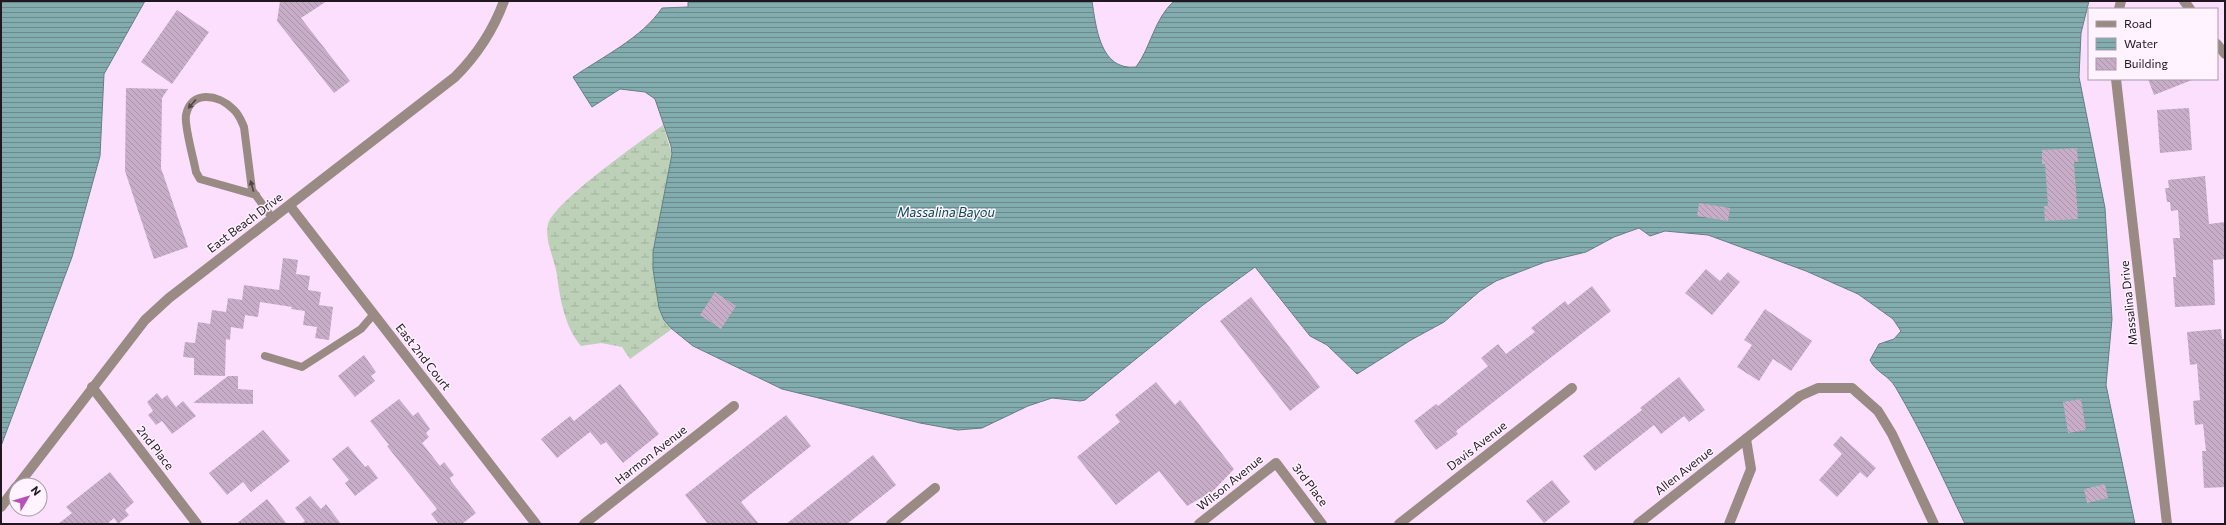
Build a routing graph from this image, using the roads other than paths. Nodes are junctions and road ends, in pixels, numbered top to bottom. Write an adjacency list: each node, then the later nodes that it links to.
1 (504, 1): 6 (street, East Beach Drive)
2 (2218, 45): 3 (street)
3 (2225, 54)
4 (2116, 80): 29 (street, Massalina Drive)
5 (256, 196): 5 (lane, one-way to 5); 7 (lane)
6 (290, 206): 7 (street, East Beach Drive); 8 (street, East 2nd Court)
7 (273, 219): 10 (street, East Beach Drive)
8 (373, 315): 9 (lane); 20 (street, East 2nd Court)
9 (265, 356)
10 (92, 387): 15 (street, East Beach Drive); 19 (street, 2nd Place)
11 (1572, 388): 25 (street, Davis Avenue)
12 (734, 406): 21 (street, Harmon Avenue)
13 (1746, 439): 26 (street, Allen Avenue); 27 (street); 28 (street)
14 (1276, 463): 23 (street, Wilson Avenue); 24 (street, 3rd Place)
15 (24, 477)
16 (935, 488): 22 (street)
17 (8, 498): 18 (street, East Beach Drive)
18 (1, 507)
19 (197, 524)
20 (536, 524)
21 (584, 524)
22 (890, 524)
23 (1199, 524)
24 (1322, 524)
25 (1399, 524)
26 (1638, 524)
27 (1729, 524)
28 (1934, 524)
29 (2167, 524)

